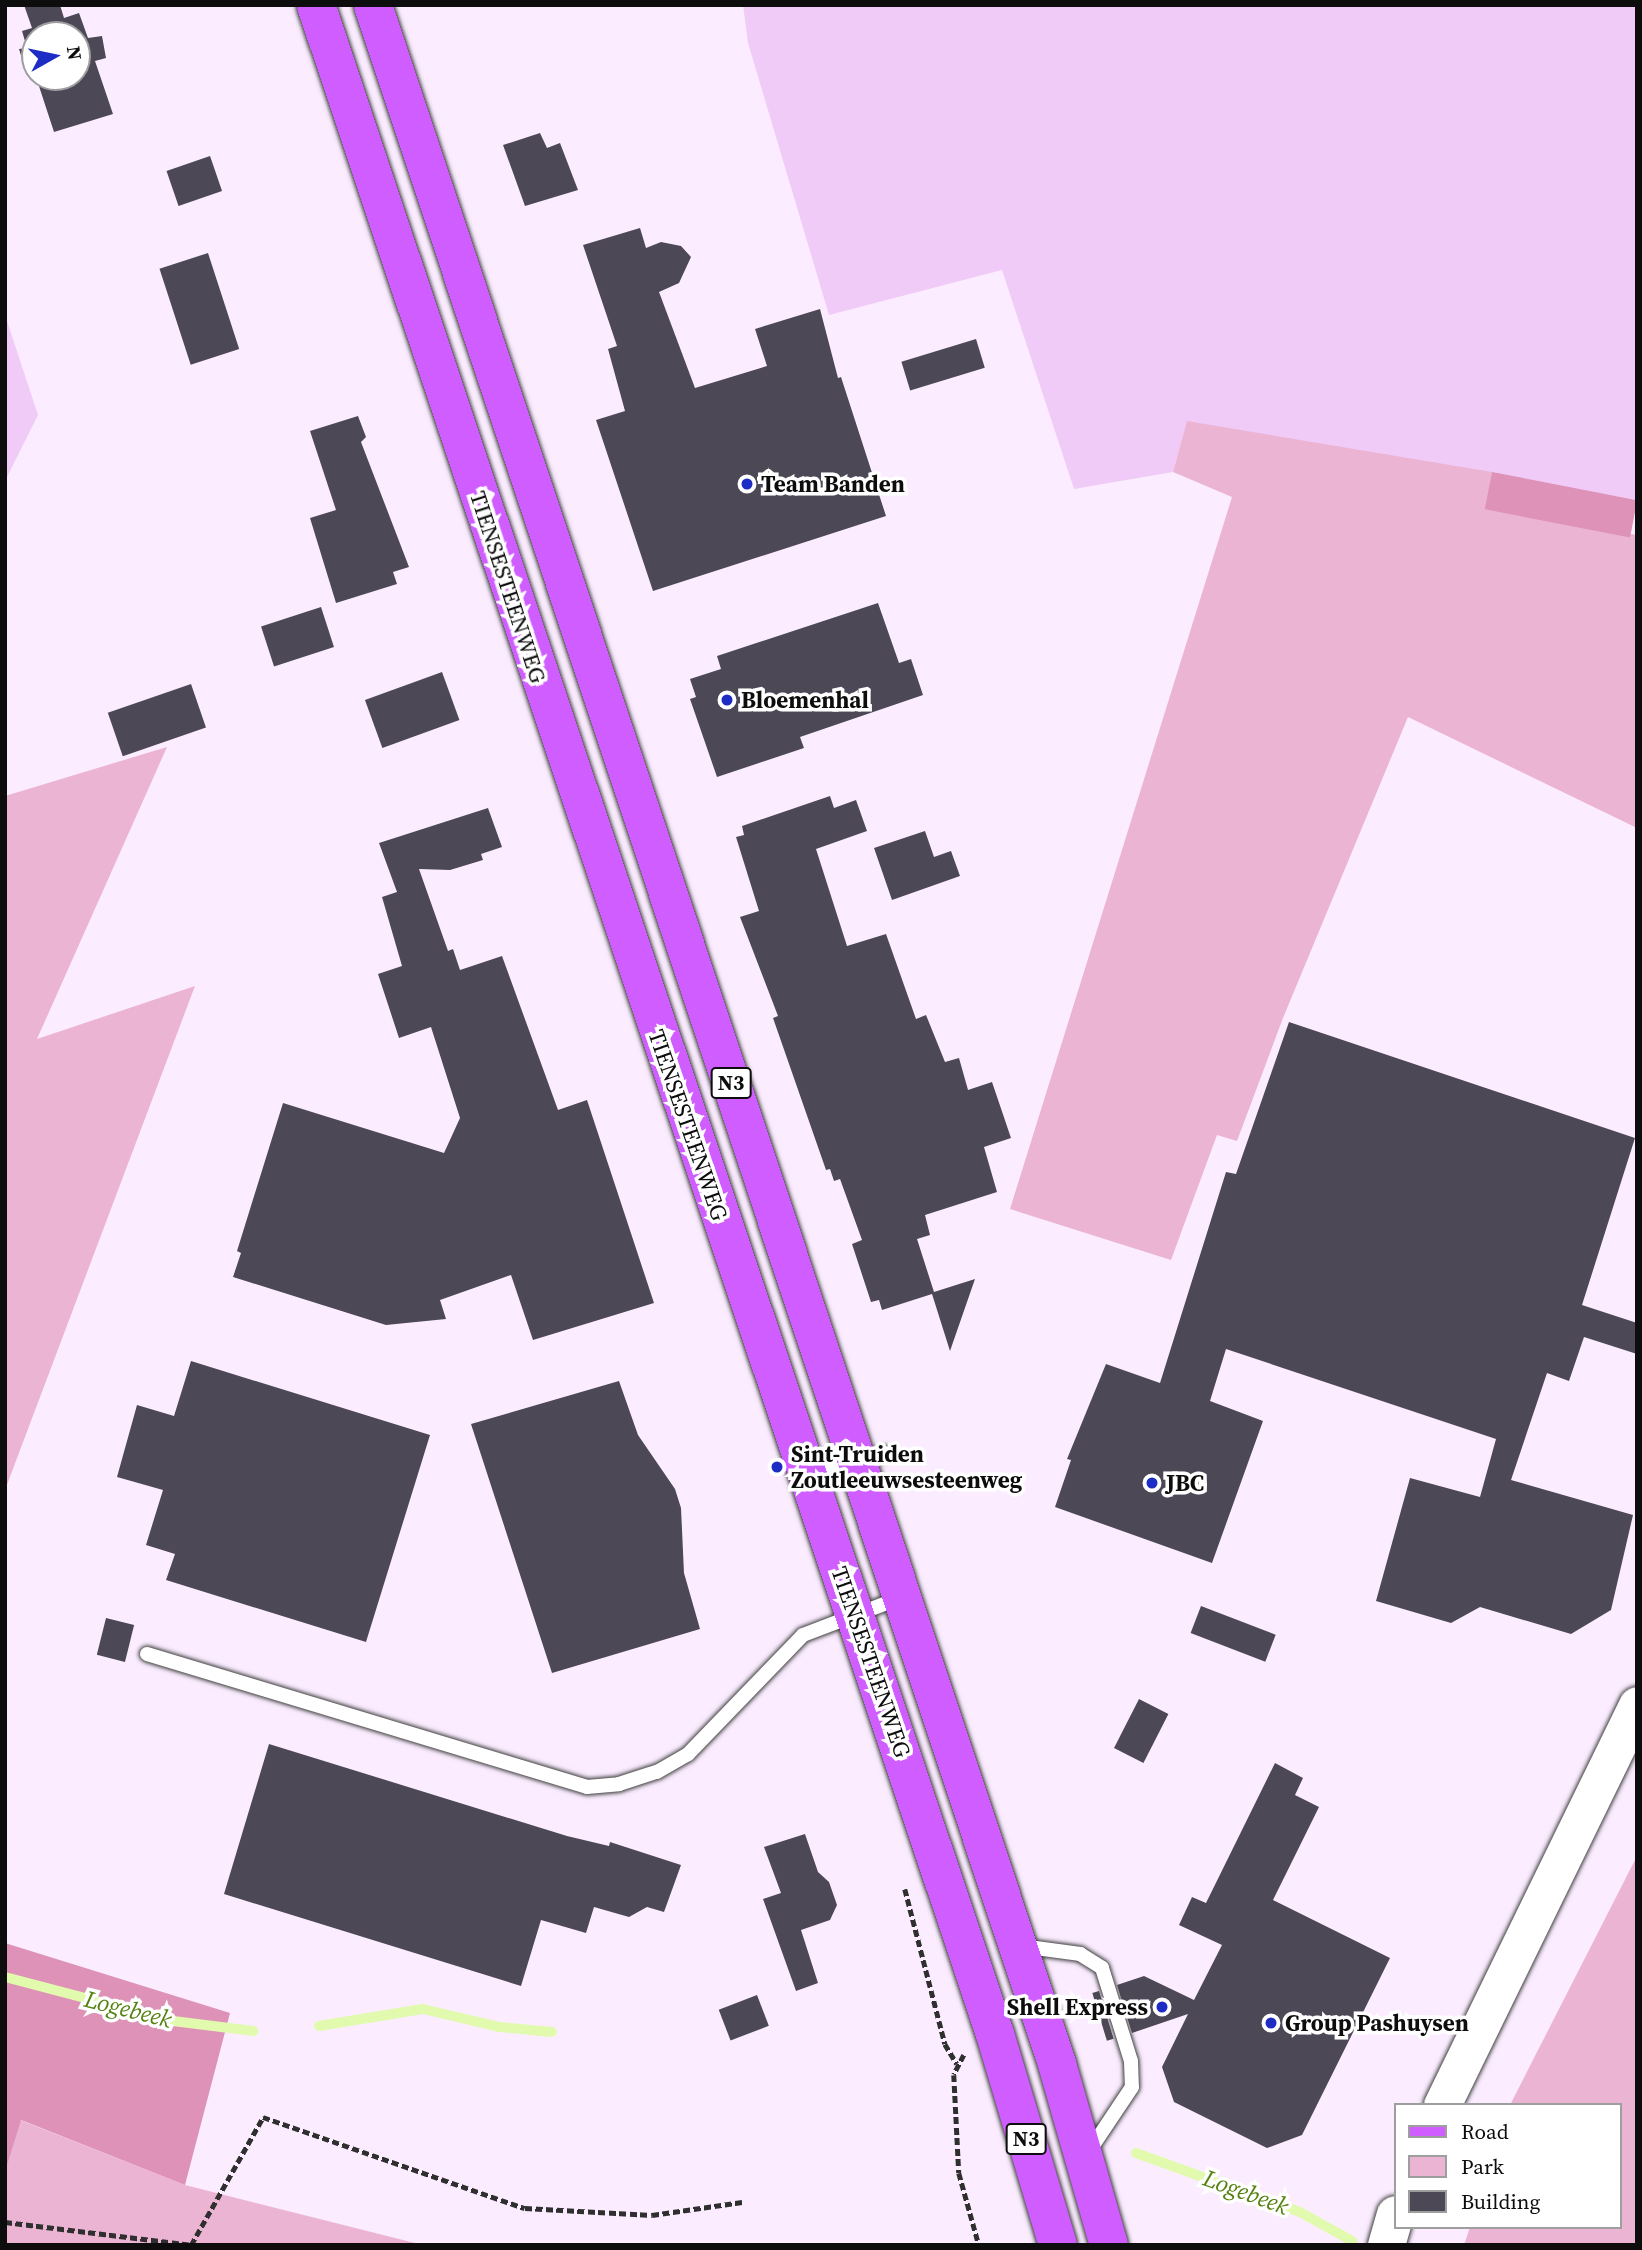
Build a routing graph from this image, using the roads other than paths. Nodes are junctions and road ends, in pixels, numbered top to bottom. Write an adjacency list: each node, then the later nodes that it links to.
1 (316, 5): 4 (main road, TIENSESTEENWEG / N3)
2 (373, 5): 3 (main road, N3)
3 (871, 1456): 4 (lane); 5 (main road, N3)
4 (807, 1475): 6 (main road, TIENSESTEENWEG / N3)
5 (902, 1598): 6 (lane); 9 (main road, N3)
6 (854, 1614): 7 (lane); 13 (main road, TIENSESTEENWEG / N3)
7 (146, 1654)
8 (1637, 1704): 10 (street)
9 (1017, 1945): 11 (main road, N3); 11 (lane)
10 (1442, 2103)
11 (1082, 2163): 14 (main road, N3)
12 (1394, 2217): 15 (street)
13 (1053, 2237)
14 (1109, 2245)
15 (1386, 2245)

